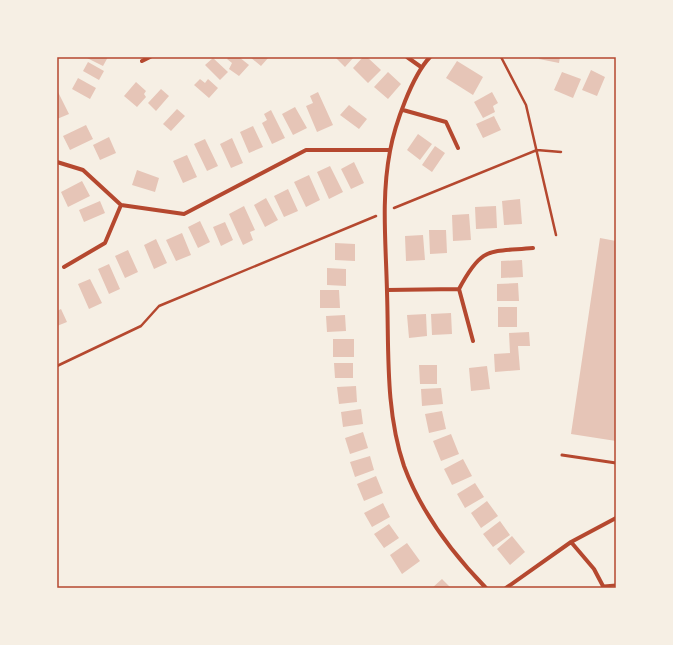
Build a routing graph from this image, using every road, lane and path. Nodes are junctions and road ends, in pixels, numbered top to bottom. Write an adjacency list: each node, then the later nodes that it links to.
1 (150, 57): 5 (street)
2 (407, 57): 6 (street)
3 (430, 57): 6 (street)
4 (501, 57): 10 (path)
5 (142, 61)
6 (421, 67): 7 (street)
7 (403, 110): 8 (street); 9 (street)
8 (458, 148)
9 (390, 150): 13 (street); 14 (street)
10 (537, 150): 11 (path); 14 (path); 15 (path)
11 (561, 152)
12 (57, 162): 13 (street)
13 (121, 205): 17 (street)
14 (384, 213): 19 (street); 21 (path)
15 (556, 235)
16 (533, 248): 18 (street)
17 (64, 267)
18 (459, 289): 19 (street); 20 (street)
19 (387, 290): 28 (street)
20 (473, 341)
21 (57, 366)
22 (562, 455): 23 (lane)
23 (616, 463)
24 (616, 518): 25 (street)
25 (572, 542): 27 (street); 29 (street)
26 (616, 585): 27 (lane)
27 (604, 587)
28 (486, 588)
29 (506, 588)

